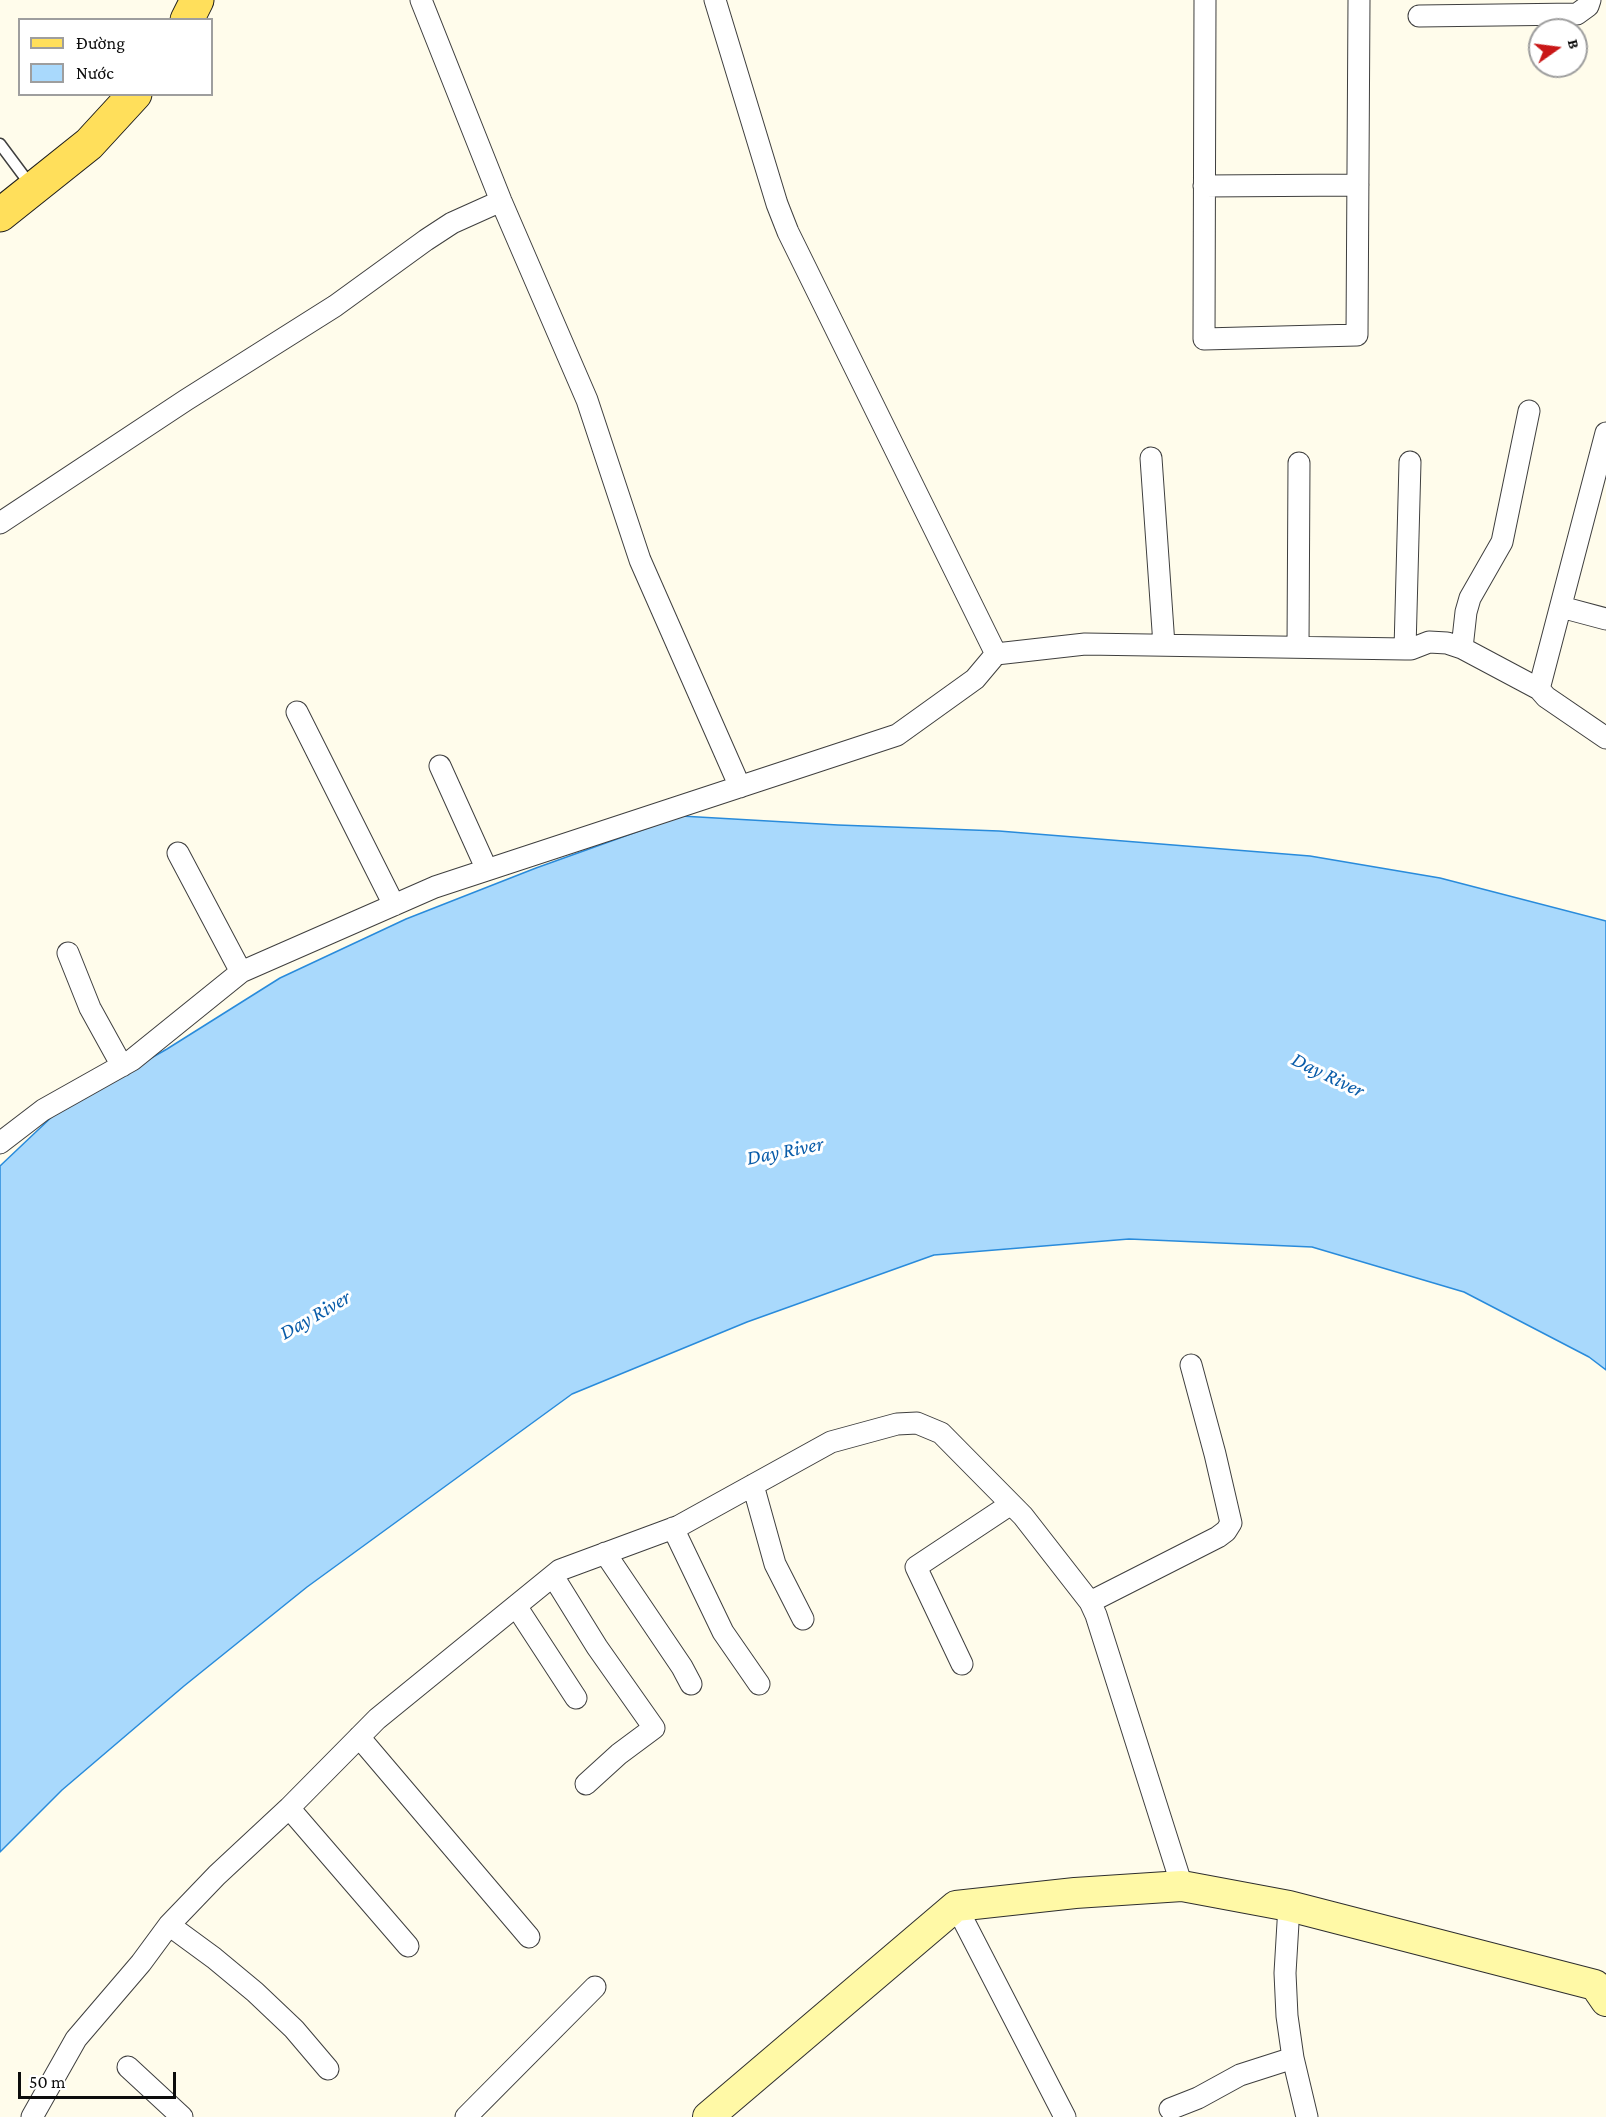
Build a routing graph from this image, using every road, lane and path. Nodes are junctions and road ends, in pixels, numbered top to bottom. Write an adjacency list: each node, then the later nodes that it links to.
1 (197, 0): 8 (main road)
2 (421, 0): 14 (street)
3 (715, 0): 28 (street)
4 (1204, 0): 12 (street)
5 (1359, 0): 11 (street)
6 (1590, 0): 7 (street)
7 (1419, 16)
8 (188, 18)
9 (133, 96): 13 (main road)
10 (0, 144): 13 (lane)
11 (1358, 185): 12 (street); 12 (street)
12 (1204, 186)
13 (34, 189): 15 (main road)
14 (501, 201): 21 (street); 33 (street)
15 (0, 214)
16 (1528, 411): 26 (street)
17 (1606, 433): 22 (street)
18 (1151, 459): 24 (street)
19 (1410, 462): 27 (street)
20 (1299, 463): 25 (street)
21 (0, 523)
22 (1561, 607): 23 (street); 29 (street)
23 (1606, 619)
24 (1164, 645): 25 (street); 28 (street)
25 (1298, 647): 27 (street)
26 (1462, 648): 27 (street); 29 (street)
27 (1405, 649)
28 (996, 654): 33 (street)
29 (1539, 689): 31 (street)
30 (297, 712): 36 (street)
31 (1606, 738)
32 (440, 766): 35 (street)
33 (740, 787): 35 (street)
34 (178, 853): 38 (street)
35 (488, 870): 36 (street)
36 (394, 905): 38 (street)
37 (68, 953): 39 (street)
38 (241, 972): 39 (street)
39 (122, 1066): 40 (street)
40 (0, 1143)
41 (1191, 1365): 47 (street)
42 (753, 1485): 43 (street); 44 (street); 49 (street)
43 (1011, 1504): 47 (street); 50 (street)
44 (673, 1528): 45 (street); 52 (street)
45 (605, 1553): 46 (street); 51 (street)
46 (553, 1576): 48 (street); 55 (street)
47 (1090, 1602): 57 (street)
48 (516, 1606): 53 (street); 54 (street)
49 (803, 1619)
50 (962, 1664)
51 (691, 1684)
52 (759, 1684)
53 (576, 1698)
54 (359, 1737): 56 (street); 61 (street)
55 (586, 1784)
56 (289, 1808): 60 (street); 62 (street)
57 (1182, 1886): 58 (main road); 59 (main road)
58 (956, 1906): 69 (main road); 73 (street)
59 (1288, 1906): 64 (main road); 65 (street)
60 (169, 1925): 67 (street); 70 (street)
61 (529, 1937)
62 (408, 1946)
63 (595, 1987): 72 (street)
64 (1606, 2001)
65 (1293, 2058): 68 (street); 74 (street)
66 (128, 2067): 71 (street)
67 (328, 2069)
68 (1170, 2109)
69 (711, 2116)
70 (32, 2117)
71 (182, 2117)
72 (466, 2117)
73 (1065, 2117)
74 (1307, 2117)

